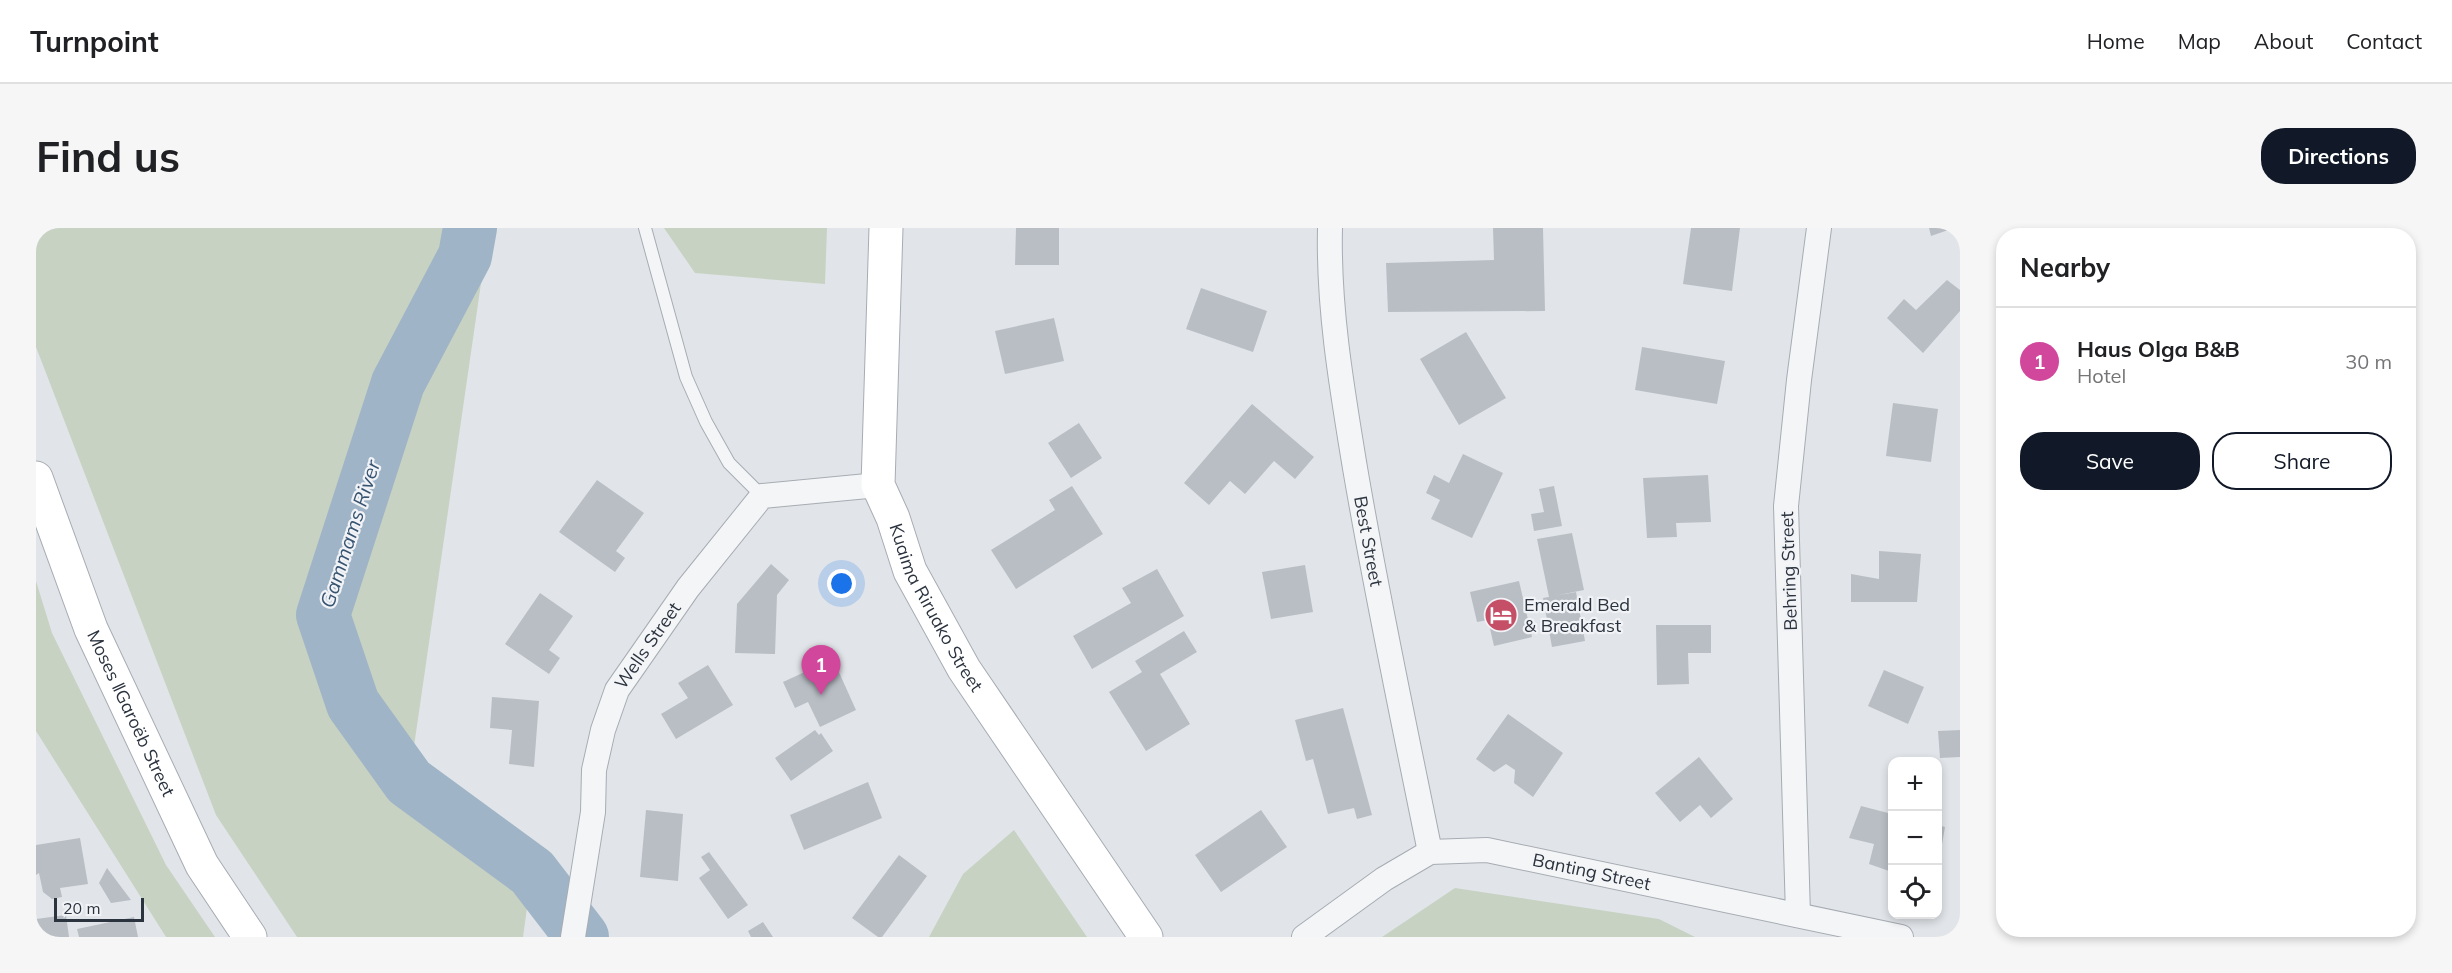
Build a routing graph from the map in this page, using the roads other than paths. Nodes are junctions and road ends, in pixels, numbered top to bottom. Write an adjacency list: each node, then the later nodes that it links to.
1 (645, 228): 7 (lane)
2 (886, 228): 6 (street, Kuaima Riruako Street)
3 (1330, 228): 8 (street, Best Street)
4 (1819, 228): 9 (street, Behring Street)
5 (36, 477): 10 (street, Moses ǁGaroëb Street)
6 (878, 485): 7 (street); 12 (street, Kuaima Riruako Street)
7 (762, 496): 11 (street, Wells Street)
8 (1430, 852): 9 (street, Banting Street); 13 (street, Banting Street)
9 (1798, 915): 14 (street, Banting Street)
10 (250, 937)
11 (573, 937)
12 (1146, 937)
13 (1304, 937)
14 (1901, 937)

